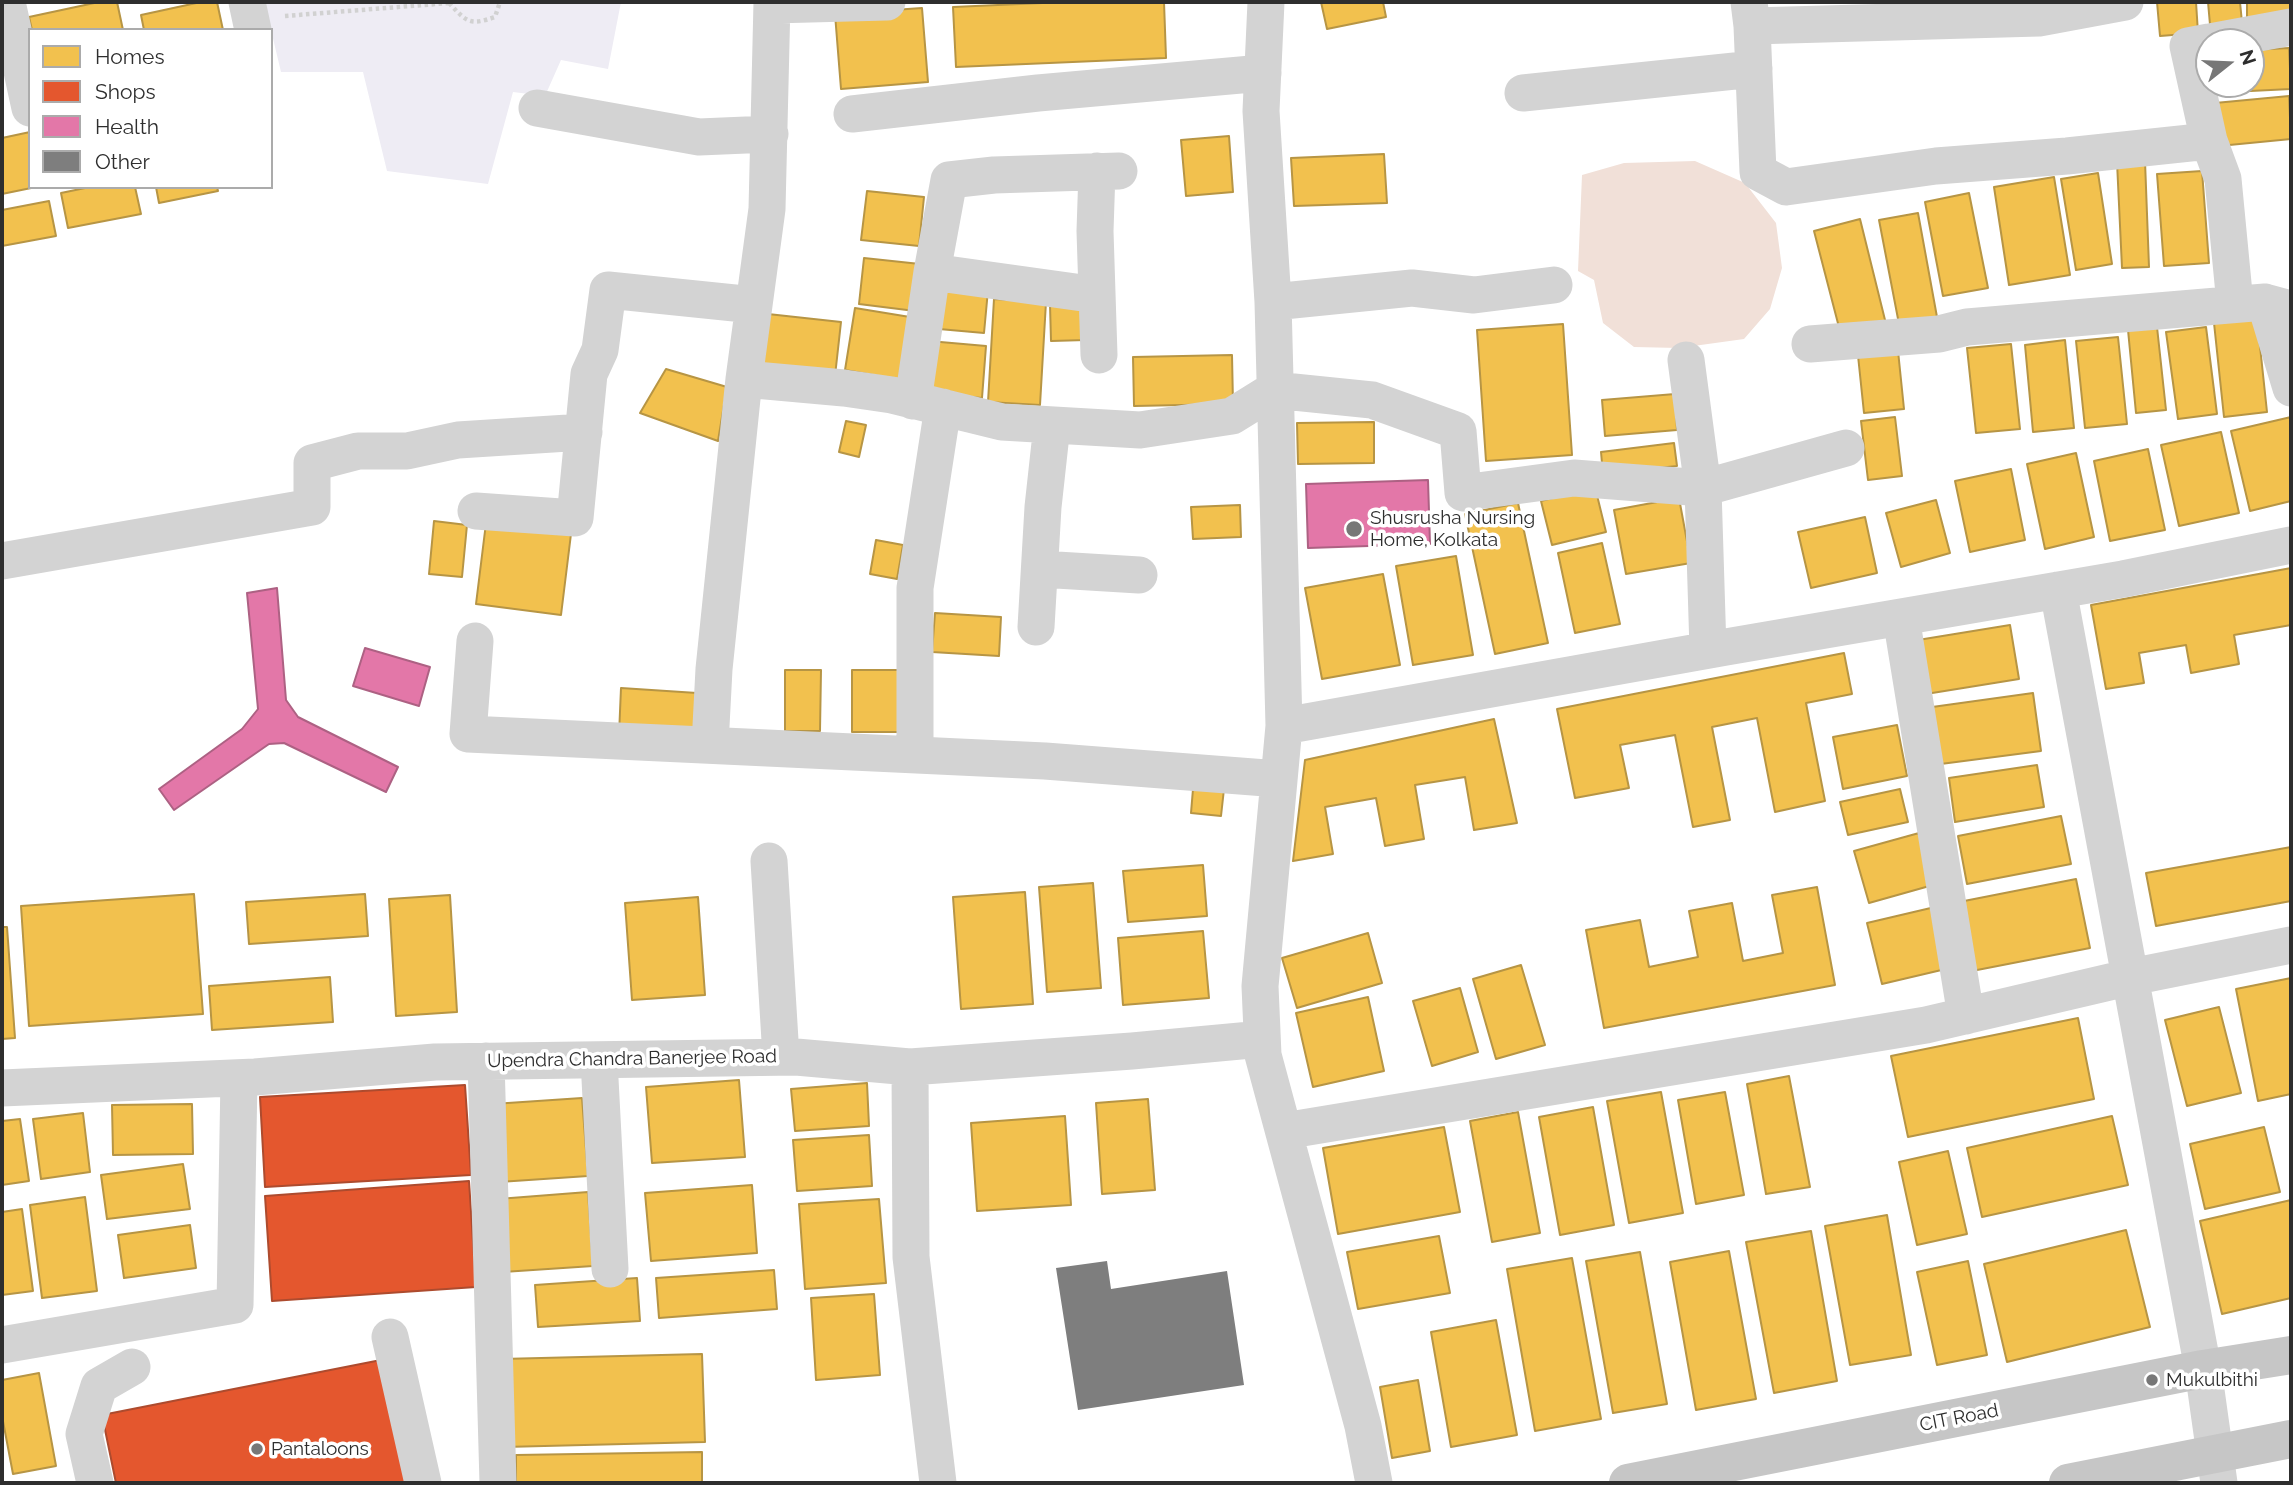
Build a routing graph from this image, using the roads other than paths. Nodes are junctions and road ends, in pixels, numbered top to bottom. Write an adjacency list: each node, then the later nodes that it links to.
1 (7, 2): 16 (street)
2 (887, 2): 5 (street)
3 (1266, 2): 12 (street)
4 (2125, 2): 6 (street)
5 (772, 3): 21 (street)
6 (2039, 10): 7 (street)
7 (1751, 14): 11 (street)
8 (2291, 27): 9 (street)
9 (2265, 32)
10 (2195, 45): 13 (street)
11 (1754, 69): 14 (street); 22 (street)
12 (1263, 73): 19 (street); 26 (street)
13 (2195, 78)
14 (1523, 93)
15 (2199, 98): 22 (street)
16 (28, 102)
17 (537, 108): 21 (street)
18 (28, 112): 20 (street)
19 (852, 114)
20 (2, 118)
21 (770, 134): 27 (street)
22 (2209, 141): 28 (street)
23 (932, 272): 25 (street); 25 (street); 35 (street)
24 (1554, 285): 26 (street)
25 (1097, 295): 30 (street)
26 (1273, 302): 34 (street)
27 (754, 305): 32 (street); 37 (street)
28 (2264, 305): 29 (street); 33 (street)
29 (1810, 344)
30 (1099, 355)
31 (1686, 360): 39 (street)
32 (744, 379): 35 (street); 51 (street)
33 (2291, 388)
34 (1274, 390): 36 (street); 39 (street); 50 (street)
35 (928, 404): 36 (street); 52 (street)
36 (1052, 425): 43 (street)
37 (584, 432): 40 (street); 42 (street)
38 (1846, 448): 39 (street)
39 (1703, 488): 49 (street)
40 (476, 511)
41 (2291, 545): 45 (street)
42 (2, 561)
43 (1040, 569): 44 (street); 47 (street)
44 (1139, 575)
45 (2058, 590): 46 (street); 56 (street)
46 (1901, 617): 49 (street); 57 (street)
47 (1036, 627)
48 (475, 641): 51 (street)
49 (1708, 650): 50 (street)
50 (1284, 726): 53 (street)
51 (710, 745): 52 (street)
52 (915, 754): 53 (street)
53 (1279, 779): 58 (street)
54 (769, 860): 59 (street)
55 (2291, 944): 56 (street)
56 (2131, 977): 57 (street); 71 (street)
57 (1966, 1016): 65 (street)
58 (1262, 1039): 62 (street, Upendra Chandra Banerjee Road); 65 (street)
59 (781, 1058): 60 (street, Upendra Chandra Banerjee Road); 62 (street, Upendra Chandra Banerjee Road)
60 (599, 1060): 61 (street, Upendra Chandra Banerjee Road); 66 (street)
61 (486, 1061): 63 (street, Upendra Chandra Banerjee Road); 76 (street)
62 (910, 1067): 77 (street)
63 (239, 1078): 64 (street, Upendra Chandra Banerjee Road); 68 (street)
64 (2, 1088)
65 (1284, 1130): 78 (street)
66 (610, 1269)
67 (390, 1337): 75 (street)
68 (2, 1345)
69 (2291, 1355): 71 (main road, CIT Road)
70 (132, 1367): 74 (street)
71 (2203, 1369): 73 (street); 79 (main road, CIT Road)
72 (2291, 1439): 73 (main road)
73 (2217, 1469): 80 (main road)
74 (94, 1483)
75 (423, 1483)
76 (498, 1483)
77 (938, 1483)
78 (1374, 1483)
79 (1628, 1483)
80 (2068, 1483)

